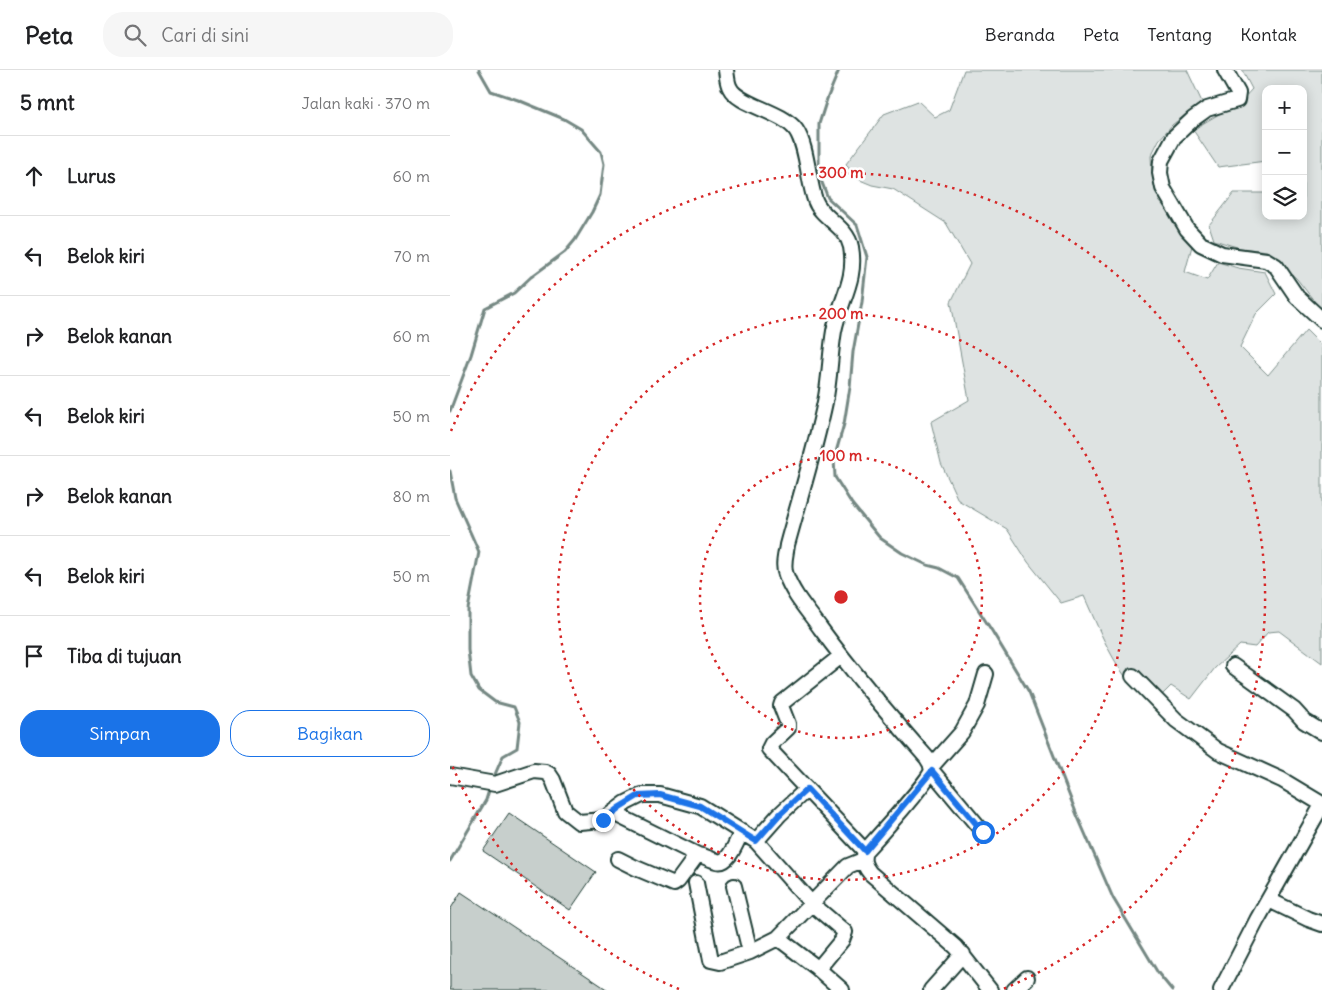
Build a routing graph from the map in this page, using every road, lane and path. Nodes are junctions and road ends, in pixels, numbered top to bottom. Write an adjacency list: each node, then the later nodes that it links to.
1 (726, 70): 4 (street)
2 (1225, 70): 3 (street)
3 (1322, 320)
4 (841, 656): 9 (street); 11 (street)
5 (1233, 666): 8 (street)
6 (986, 674): 9 (street)
7 (1133, 676): 12 (street)
8 (1322, 732)
9 (932, 769): 15 (street); 18 (street)
10 (450, 776): 13 (street)
11 (807, 789): 16 (street); 18 (street)
12 (1322, 804): 22 (street)
13 (613, 813): 14 (street); 17 (street)
14 (742, 831): 16 (street); 17 (street)
15 (983, 832)
16 (756, 841): 23 (street)
17 (698, 855): 19 (street)
18 (864, 856): 23 (street); 27 (street)
19 (618, 859)
20 (696, 883): 26 (street)
21 (734, 886): 26 (street)
22 (1269, 900): 24 (street); 34 (street)
23 (811, 903): 25 (street); 28 (street)
24 (1322, 924)
25 (778, 938): 26 (street); 28 (street)
26 (750, 952)
27 (963, 954): 31 (street); 32 (street)
28 (818, 969): 30 (street)
29 (1027, 978): 33 (street)
30 (842, 990)
31 (931, 990)
32 (990, 990)
33 (1014, 990)
34 (1221, 990)

